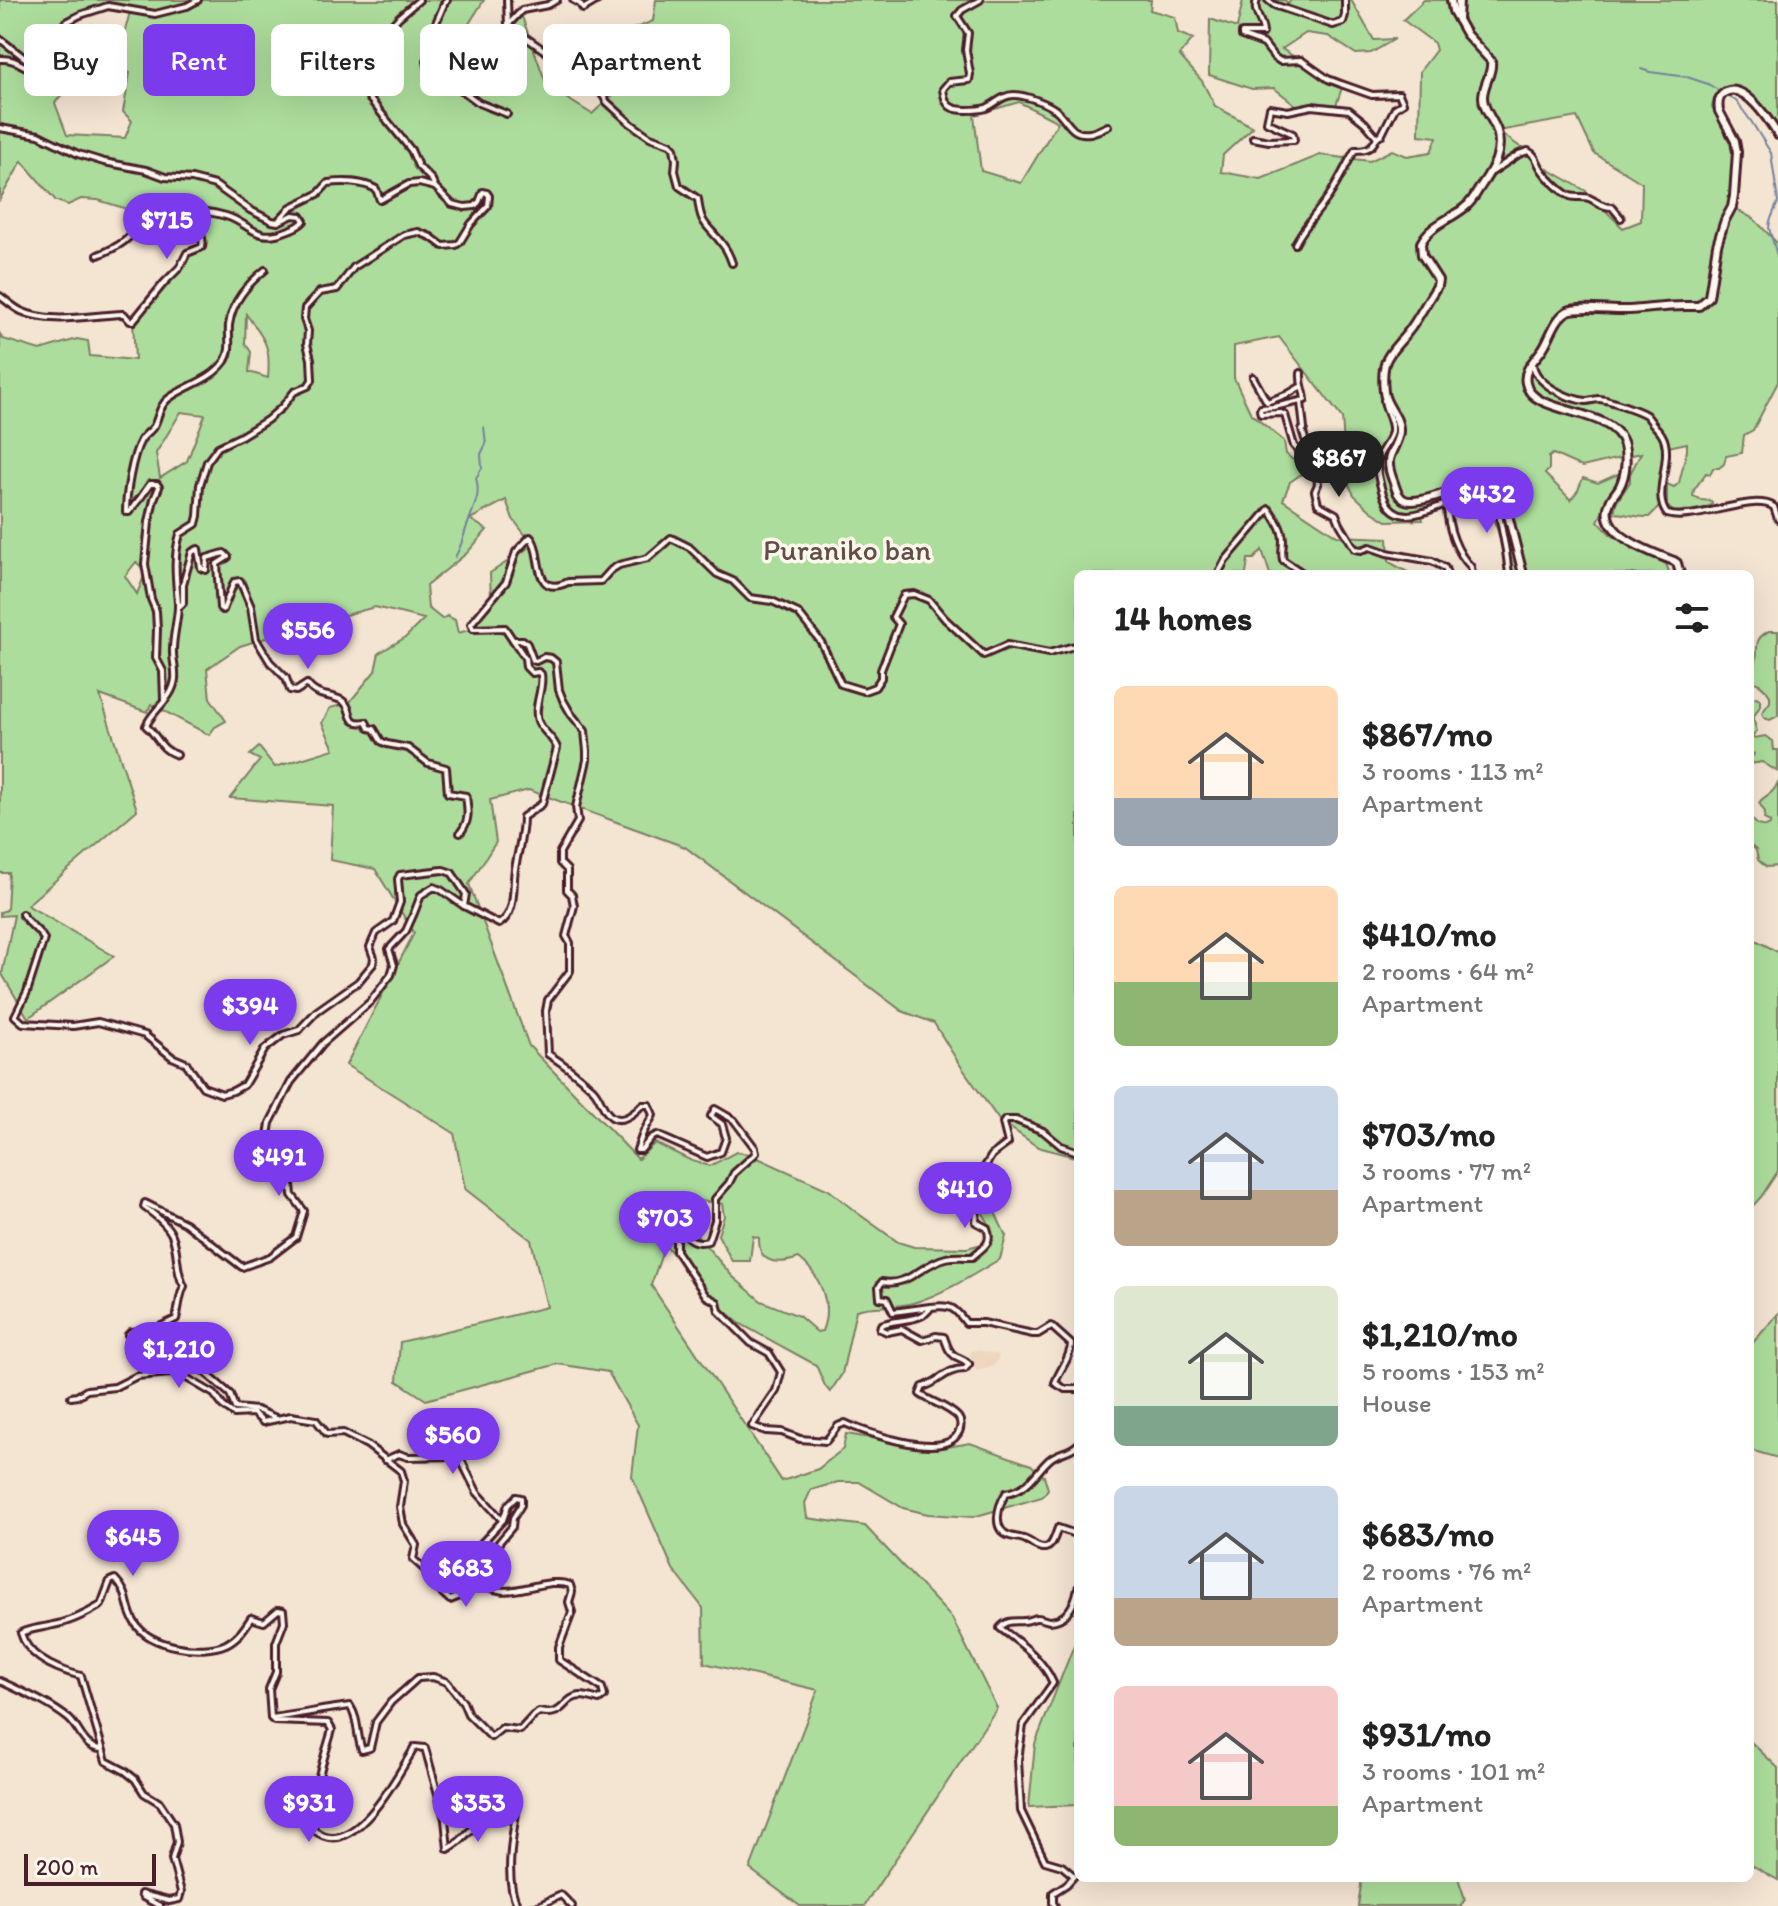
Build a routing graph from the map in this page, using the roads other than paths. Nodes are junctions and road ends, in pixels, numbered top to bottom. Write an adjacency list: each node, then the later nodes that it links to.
1 (198, 0): 15 (street)
2 (419, 0): 30 (street)
3 (447, 0): 23 (street)
4 (507, 0): 16 (street)
5 (557, 0): 17 (street)
6 (573, 0): 7 (street)
7 (598, 0)
8 (980, 0): 24 (street)
9 (1257, 0): 27 (street)
10 (1268, 0): 11 (street)
11 (1345, 0)
12 (1451, 0): 14 (highway)
13 (1459, 0): 14 (highway)
14 (1458, 20): 29 (highway)
15 (65, 24)
16 (508, 24)
17 (509, 24)
18 (527, 38): 36 (street)
19 (0, 39): 20 (street)
20 (24, 57)
21 (0, 59): 22 (street)
22 (24, 66)
23 (507, 114)
24 (1108, 126)
25 (0, 128): 32 (street)
26 (1778, 135): 39 (highway)
27 (1377, 137): 28 (street); 34 (street)
28 (1253, 138)
29 (1490, 173): 31 (street); 43 (highway)
30 (435, 187): 32 (street); 57 (street)
31 (1621, 218)
32 (278, 222): 33 (street)
33 (138, 226): 35 (street); 38 (street)
34 (1295, 244)
35 (98, 255)
36 (732, 263)
37 (265, 270): 60 (street)
38 (0, 296)
39 (1533, 362): 49 (street); 56 (highway)
40 (1301, 373): 42 (street)
41 (1253, 377): 42 (street)
42 (1300, 387): 44 (street)
43 (1384, 398): 48 (highway); 53 (street)
44 (1301, 402): 45 (street); 47 (street)
45 (1305, 439)
46 (1329, 455): 47 (street)
47 (1312, 464): 52 (street)
48 (1484, 493): 54 (street); 55 (highway)
49 (1778, 519)
50 (1220, 570): 51 (street)
51 (1298, 570)
52 (1446, 570)
53 (1471, 570)
54 (1508, 570)
55 (1522, 570)
56 (1679, 570)
57 (179, 605): 60 (street); 62 (street)
58 (513, 640): 59 (street); 63 (street); 66 (street)
59 (1074, 646)
60 (164, 703): 61 (street)
61 (177, 755)
62 (460, 833)
63 (464, 906): 64 (street); 69 (street)
64 (22, 914)
65 (1074, 1151): 66 (street)
66 (931, 1307): 67 (street)
67 (1074, 1389)
68 (71, 1397): 69 (street)
69 (276, 1418): 71 (street)
70 (1074, 1449): 73 (street)
71 (385, 1460): 72 (street); 72 (street)
72 (503, 1520): 76 (street)
73 (1074, 1534)
74 (1074, 1602): 78 (street)
75 (0, 1681): 77 (street)
76 (271, 1718): 77 (street); 81 (street)
77 (101, 1749): 80 (street)
78 (1074, 1876)
79 (1074, 1876): 84 (street)
80 (160, 1906)
81 (518, 1906)
82 (538, 1906): 83 (street)
83 (572, 1906)
84 (1055, 1906)

